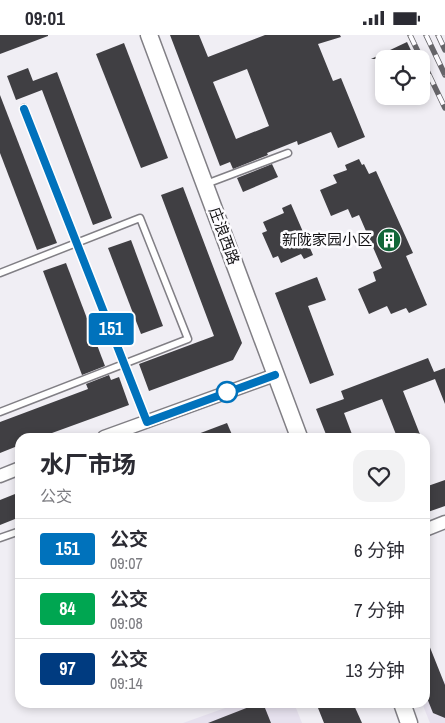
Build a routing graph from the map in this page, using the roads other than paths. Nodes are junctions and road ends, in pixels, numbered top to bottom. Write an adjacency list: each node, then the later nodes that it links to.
1 (149, 35): 4 (street, 庄浪西路)
2 (24, 109): 5 (lane)
3 (288, 153): 4 (lane)
4 (204, 184): 8 (street, 庄浪西路)
5 (77, 243): 6 (lane); 7 (lane); 7 (lane)
6 (0, 273)
7 (124, 363): 9 (lane); 10 (lane)
8 (275, 375): 10 (street); 12 (street, 庄浪西路)
9 (0, 412)
10 (147, 422): 11 (street)
11 (115, 433)
12 (297, 433)
13 (15, 470): 14 (street)
14 (0, 476)
15 (445, 521): 16 (street)
16 (430, 528)
17 (15, 533): 18 (lane)
18 (0, 538)
19 (404, 708): 20 (street)
20 (410, 723)

